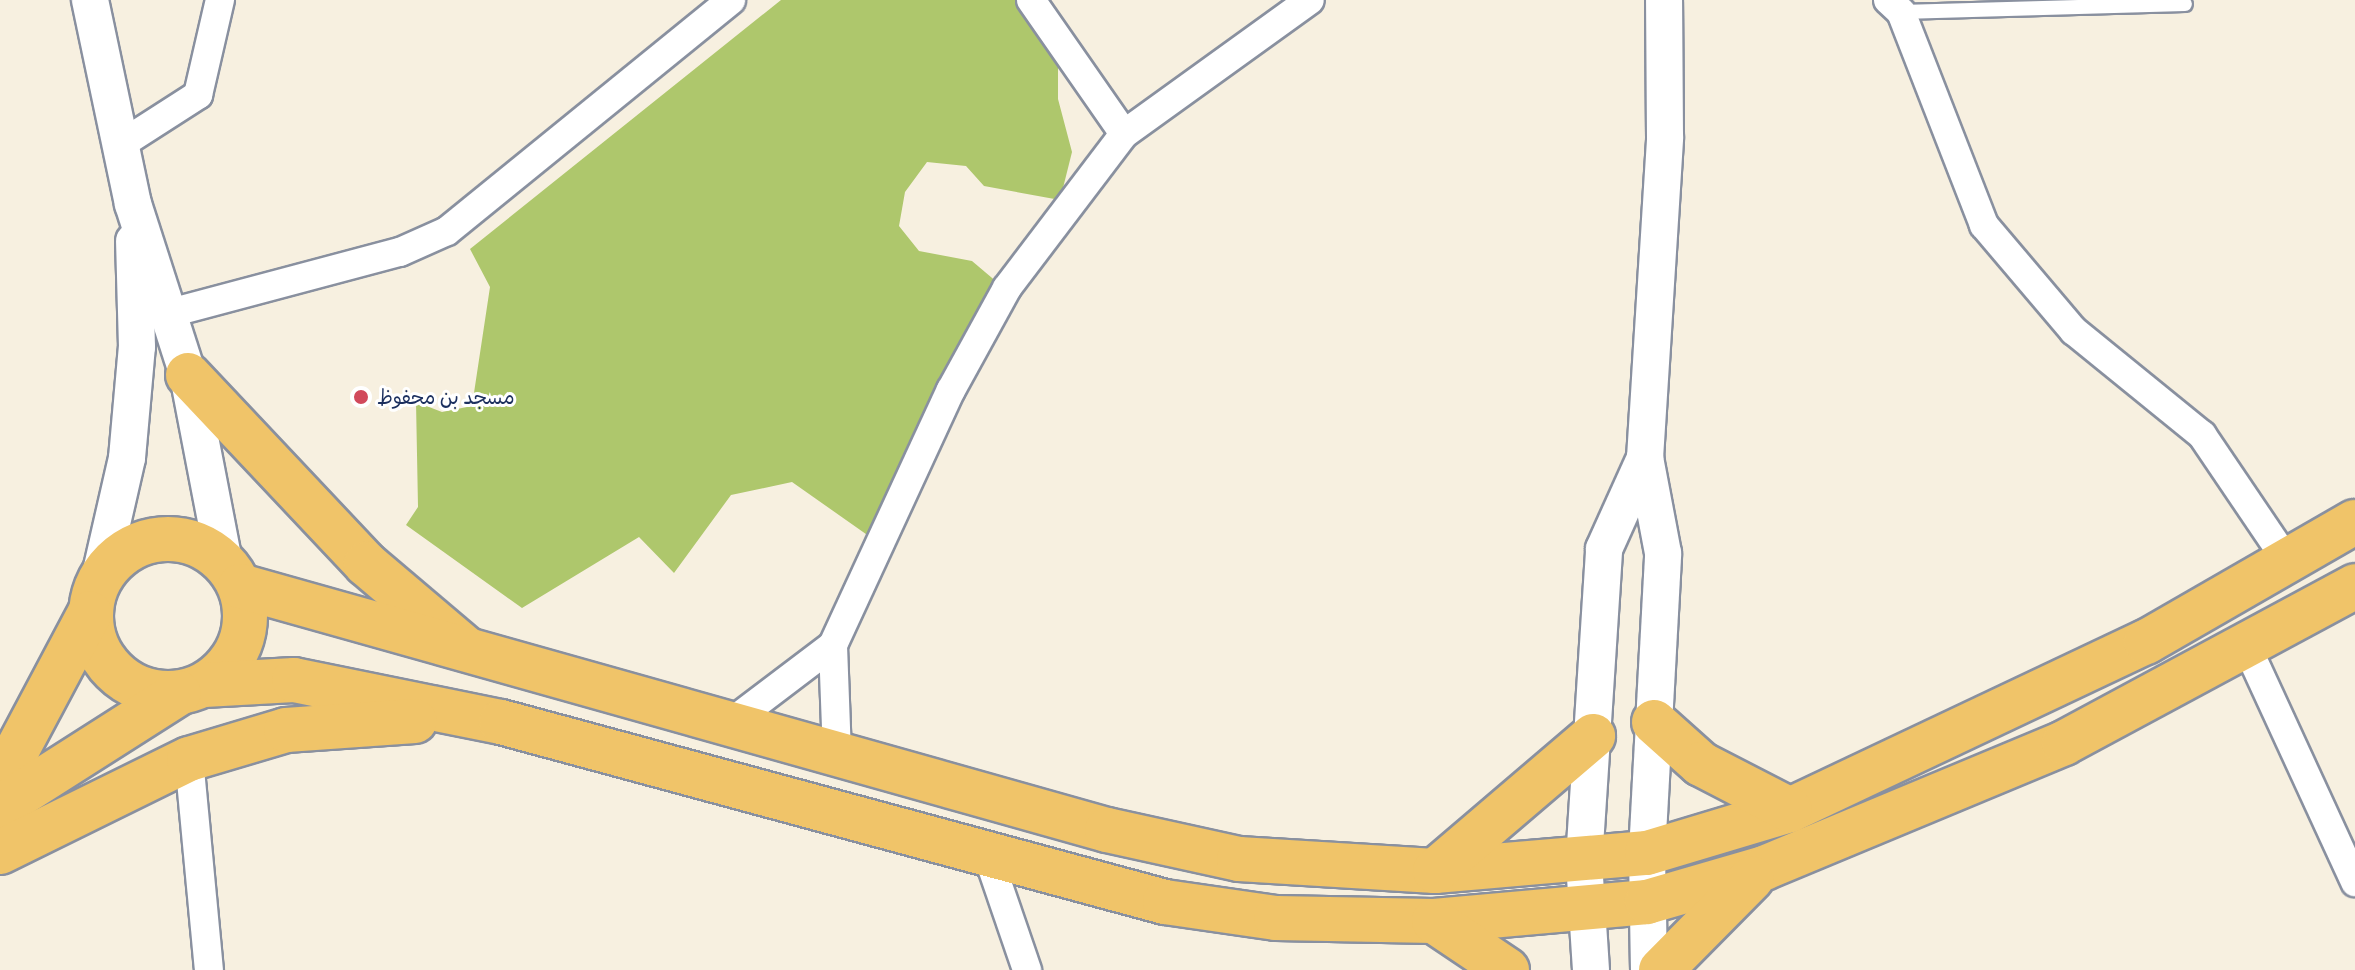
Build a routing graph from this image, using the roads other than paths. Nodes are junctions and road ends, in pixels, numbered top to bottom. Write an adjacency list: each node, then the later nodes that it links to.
1 (90, 0): 10 (street)
2 (220, 0): 10 (street)
3 (731, 0): 12 (street)
4 (1031, 0): 9 (street)
5 (1310, 0): 9 (street)
6 (1664, 0): 14 (street)
7 (2185, 4): 8 (lane)
8 (1895, 6): 16 (street)
9 (1124, 134): 20 (street)
10 (120, 145): 11 (street)
11 (133, 204): 12 (street); 19 (street)
12 (170, 313): 13 (street)
13 (188, 375): 17 (street); 22 (main road)
14 (1645, 458): 25 (street); 27 (street)
15 (2355, 522): 16 (main road)
16 (2286, 559): 32 (main road)
17 (232, 574): 19 (main road); 22 (main road); 23 (main road)
18 (2355, 586): 21 (main road)
19 (95, 594): 23 (main road); 30 (main road)
20 (833, 645): 26 (street); 28 (street)
21 (2247, 647): 37 (main road); 39 (street)
22 (478, 658): 26 (main road)
23 (192, 689): 24 (main road); 31 (main road)
24 (501, 722): 29 (main road); 34 (main road)
25 (1654, 722): 32 (main road); 35 (street)
26 (729, 724): 28 (main road)
27 (1593, 736): 36 (street); 38 (main road)
28 (837, 755): 38 (main road)
29 (189, 759): 33 (main road); 43 (street)
30 (0, 782)
31 (0, 807)
32 (1790, 810): 35 (main road)
33 (0, 852)
34 (987, 853): 42 (main road); 44 (street)
35 (1647, 853): 36 (main road); 40 (street)
36 (1584, 861): 38 (main road); 41 (street)
37 (1764, 868): 40 (main road); 48 (main road)
38 (1435, 871)
39 (2355, 882)
40 (1647, 902): 41 (main road); 47 (street)
41 (1586, 912): 42 (main road); 46 (street)
42 (1434, 921): 45 (main road)
43 (209, 970)
44 (1027, 970)
45 (1507, 970)
46 (1591, 970)
47 (1649, 970)
48 (1661, 970)

